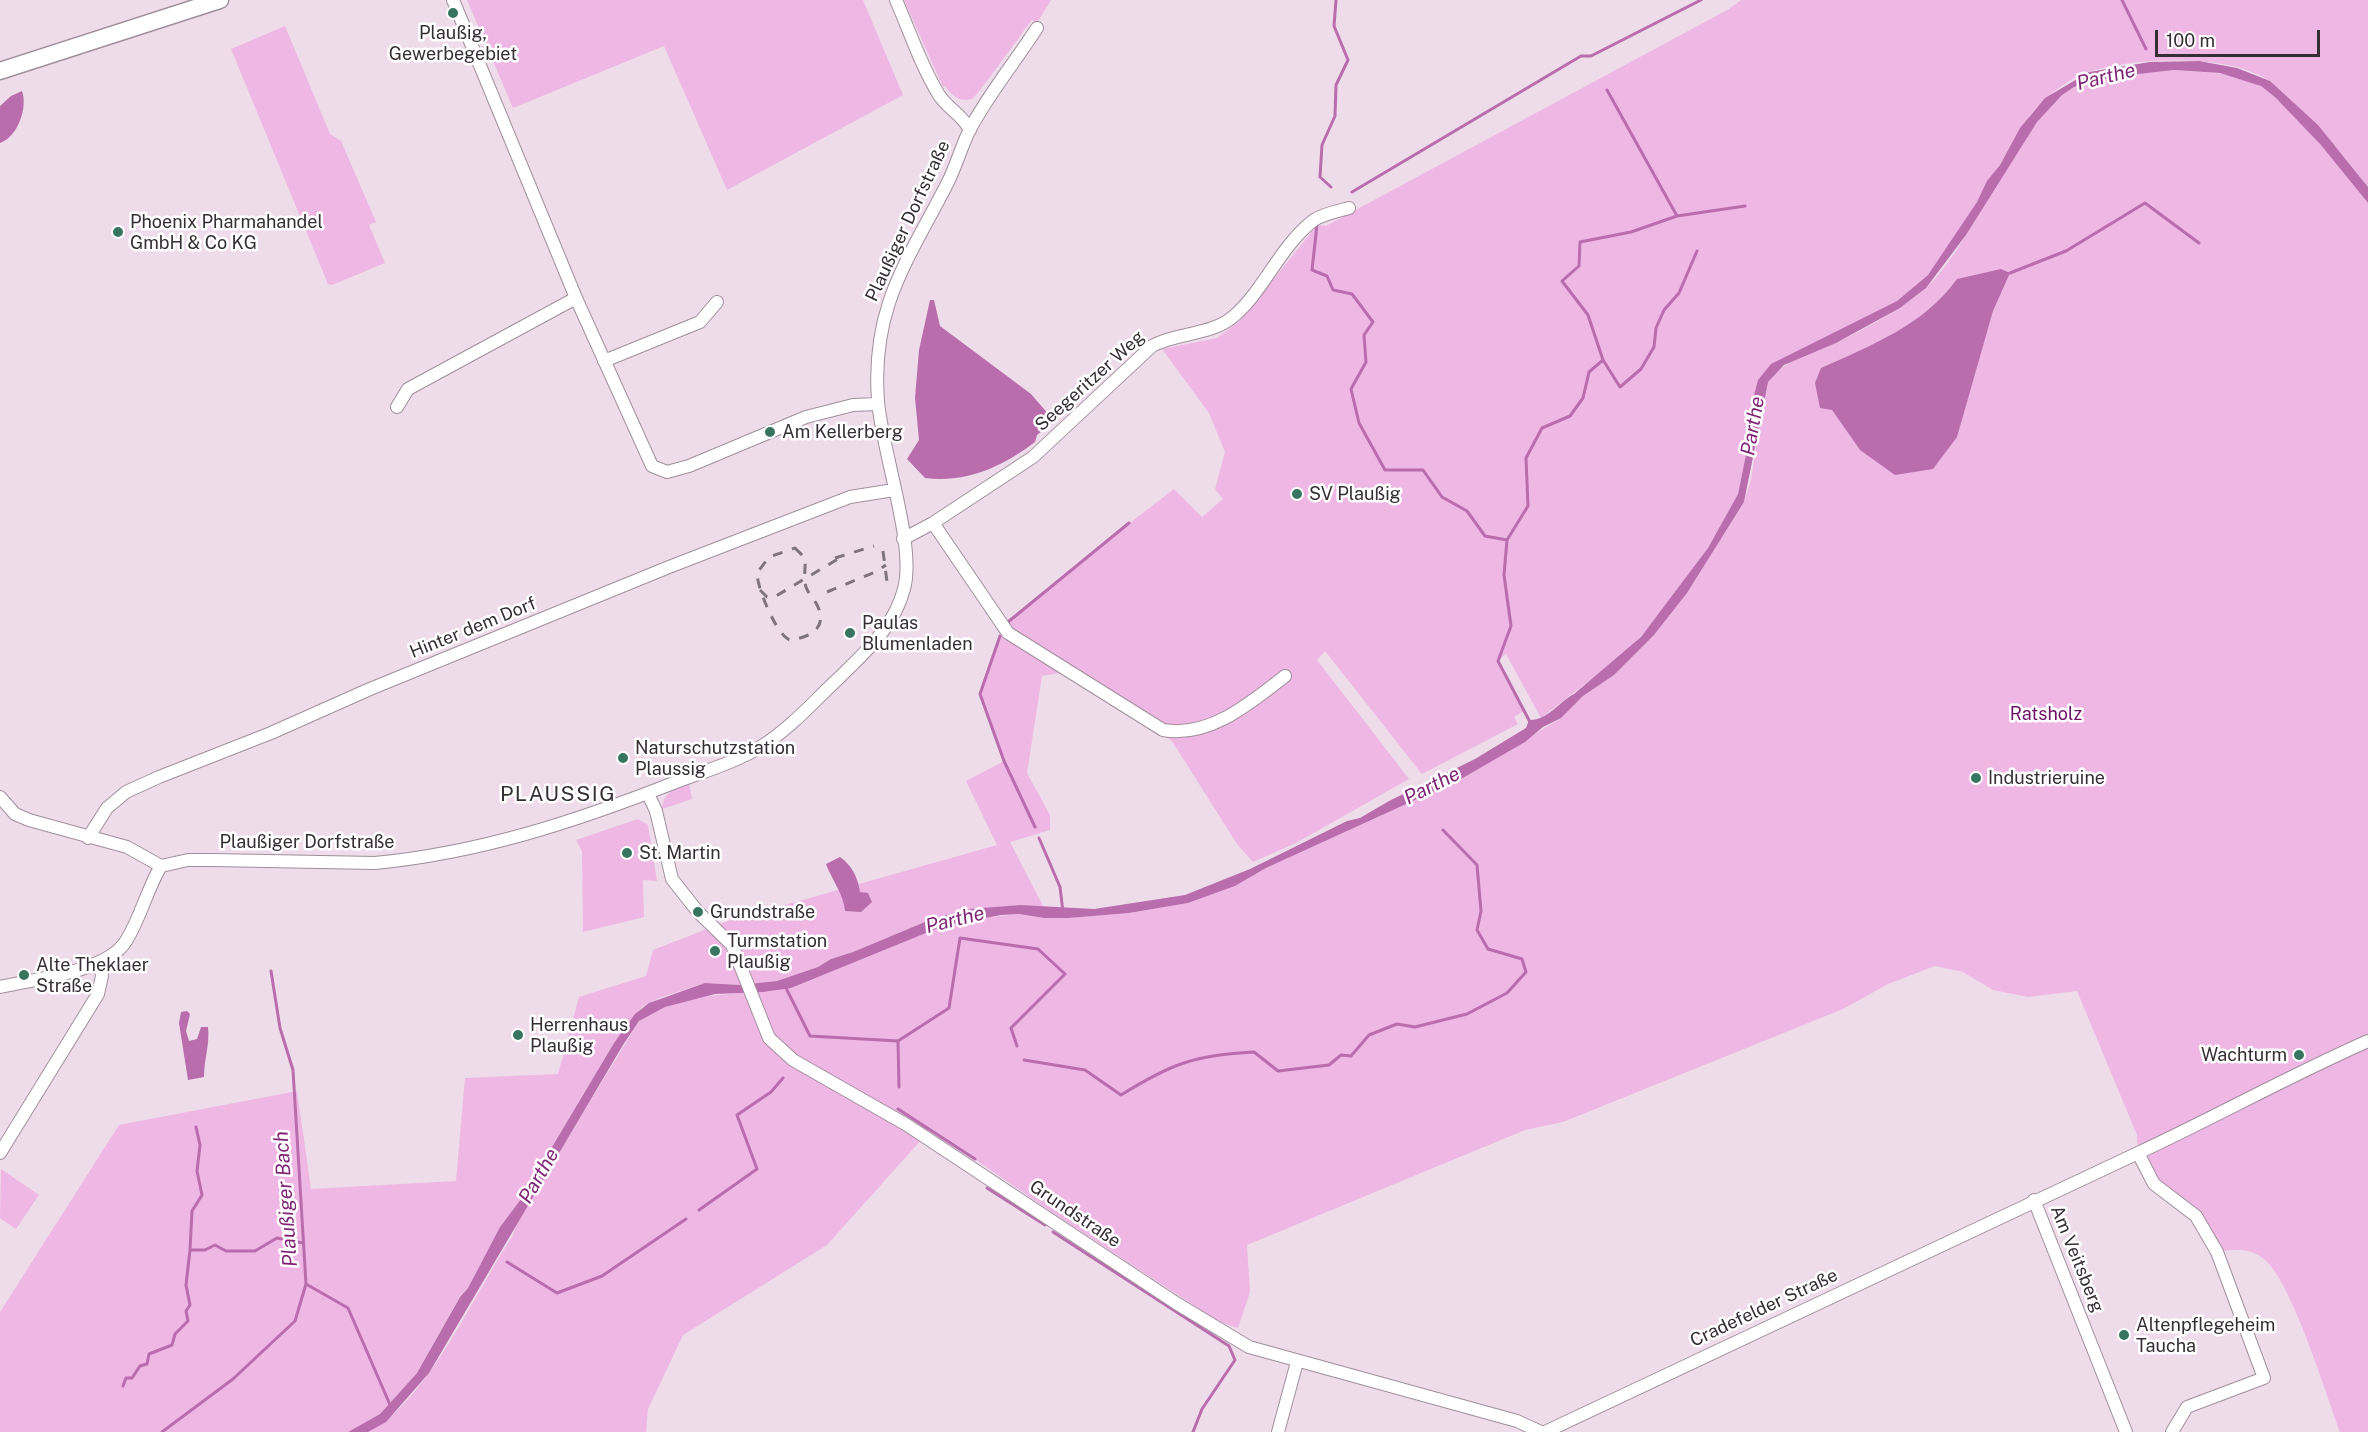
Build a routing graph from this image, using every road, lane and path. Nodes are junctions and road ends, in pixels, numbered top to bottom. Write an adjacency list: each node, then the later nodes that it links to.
1 (220, 0): 5 (main road)
2 (453, 0): 8 (street)
3 (896, 0): 6 (street)
4 (1037, 28): 6 (street, Plaußiger Dorfstraße)
5 (0, 71)
6 (970, 130): 11 (street, Plaußiger Dorfstraße)
7 (1349, 208): 14 (street, Seegeritzer Weg)
8 (576, 298): 10 (street); 12 (street)
9 (717, 302): 10 (street)
10 (604, 361): 11 (street)
11 (878, 404): 13 (street, Plaußiger Dorfstraße)
12 (397, 406)
13 (894, 490): 15 (street, Plaußiger Dorfstraße); 19 (street, Hinter dem Dorf)
14 (933, 523): 15 (street, Seegeritzer Weg); 16 (street)
15 (903, 539): 17 (street, Plaußiger Dorfstraße)
16 (1286, 676)
17 (648, 794): 20 (street, Plaußiger Dorfstraße); 28 (street, Grundstraße)
18 (0, 797): 19 (street)
19 (83, 836): 20 (street)
20 (161, 866): 21 (street)
21 (100, 963): 22 (street); 24 (street)
22 (0, 987)
23 (2368, 1041): 25 (street, Am Veitsberg)
24 (0, 1153)
25 (2138, 1153): 26 (street, Am Veitsberg); 32 (street)
26 (2034, 1200): 27 (street, Am Veitsberg); 31 (street, Am Veitsberg)
27 (1998, 1216): 30 (street, Cradefelder Straße)
28 (1297, 1362): 29 (street); 30 (street, Grundstraße)
29 (1278, 1432)
30 (1543, 1432)
31 (2126, 1432)
32 (2172, 1432)

